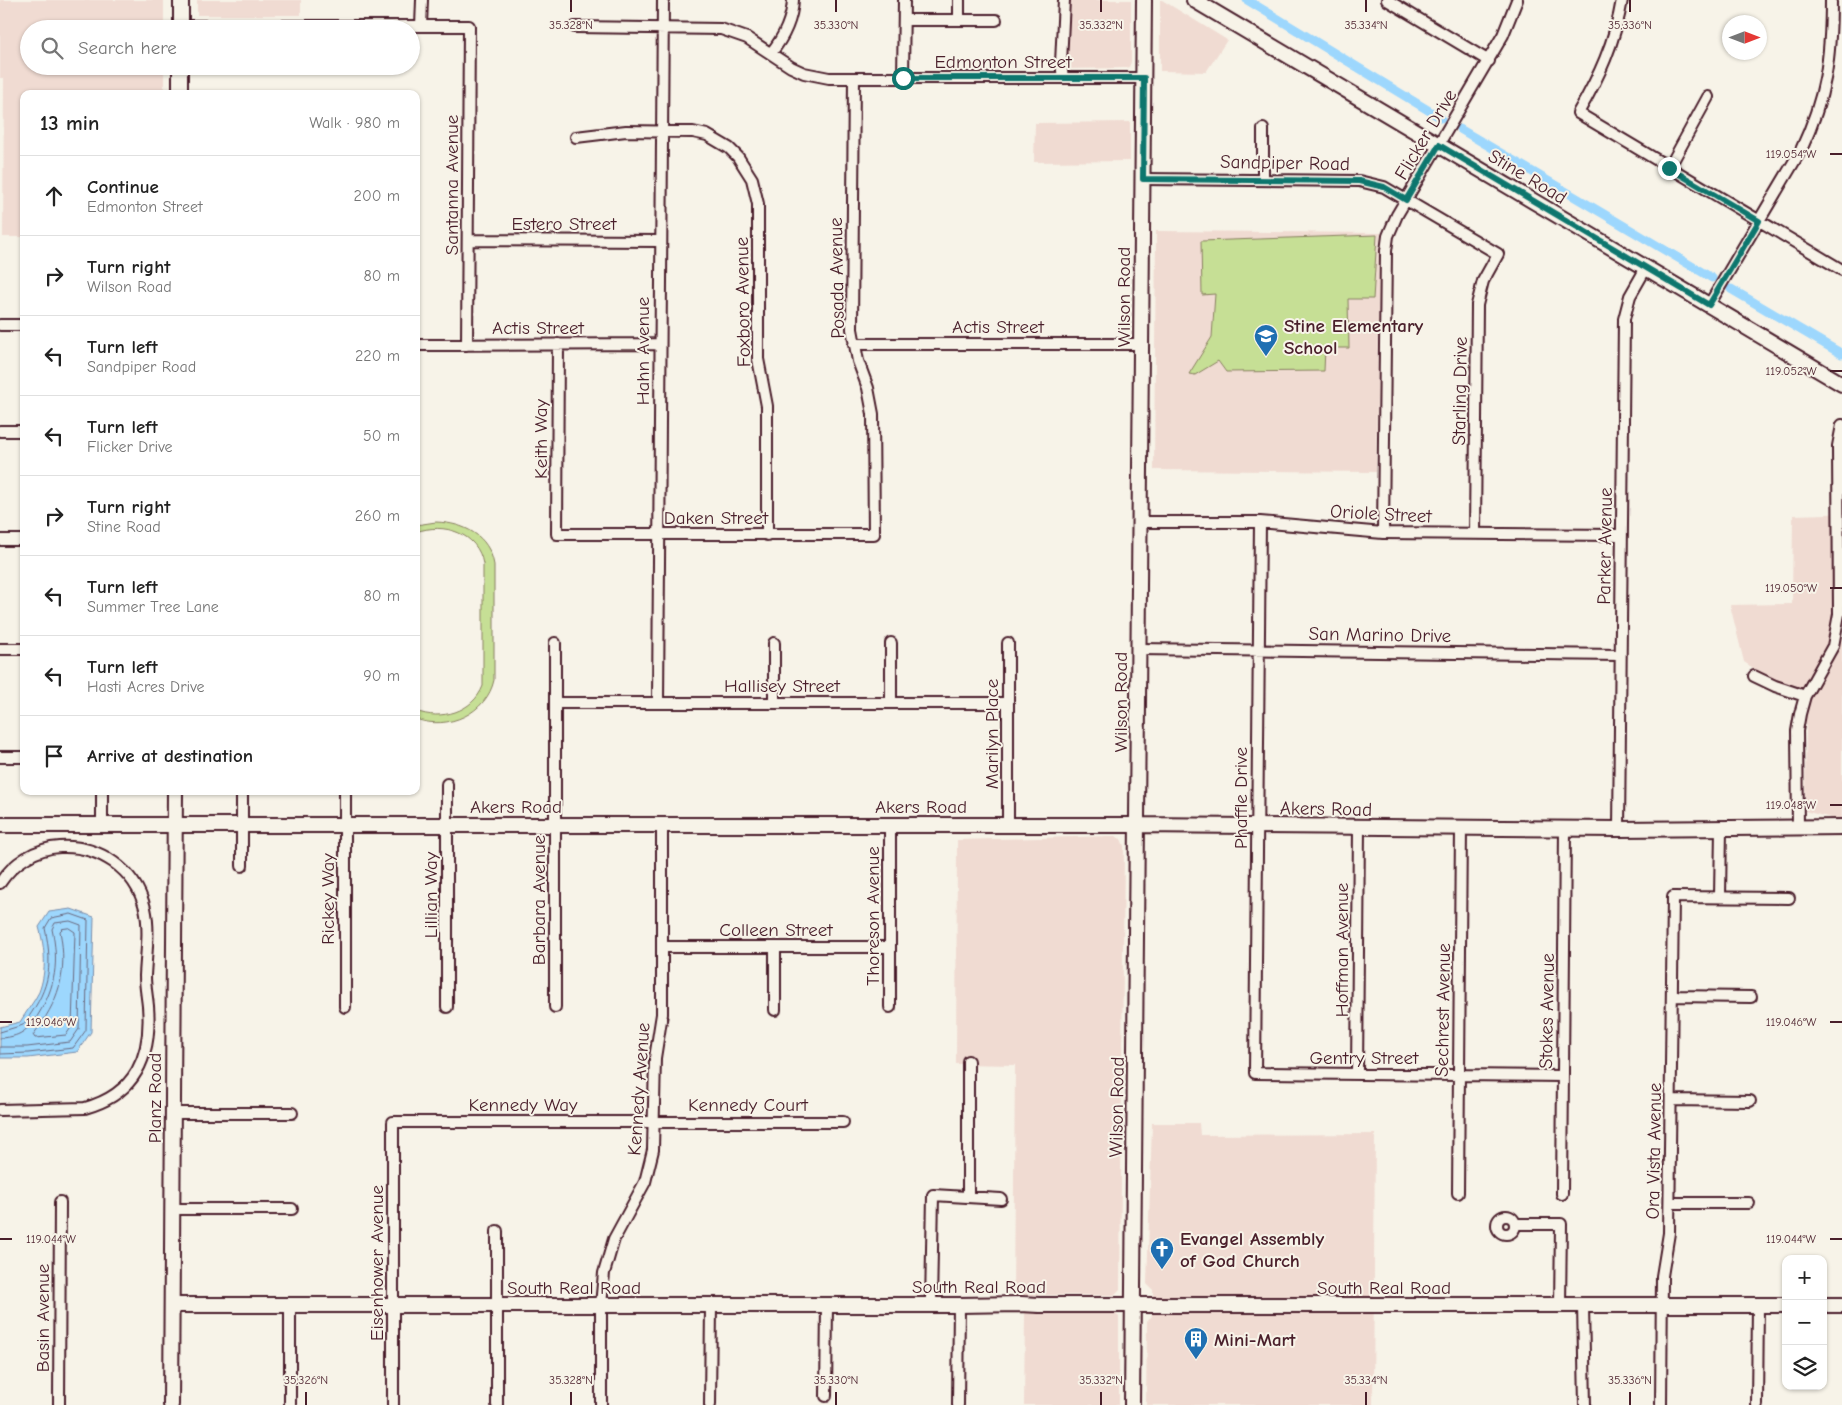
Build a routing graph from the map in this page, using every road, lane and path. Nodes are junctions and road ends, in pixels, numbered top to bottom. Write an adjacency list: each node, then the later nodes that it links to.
1 (181, 0): 15 (street)
2 (422, 0): 19 (street)
3 (663, 0): 21 (street, Hahn Avenue)
4 (793, 0): 22 (street)
5 (904, 0): 16 (street)
6 (959, 0): 17 (street)
7 (1064, 0): 27 (street)
8 (1144, 0): 28 (street, Wilson Road)
9 (1194, 0): 34 (street, Stine Road)
10 (1387, 0): 14 (street)
11 (1517, 0): 23 (street, Flicker Drive)
12 (1622, 0): 35 (street)
13 (1831, 0): 39 (street)
14 (1404, 4): 23 (street)
15 (181, 20)
16 (904, 20): 17 (street); 26 (street)
17 (959, 20): 18 (street)
18 (996, 20)
19 (422, 26): 40 (street, Santanna Avenue)
20 (575, 27): 21 (street, Edmonton Street)
21 (662, 28): 22 (street, Edmonton Street); 32 (street, Hahn Avenue)
22 (771, 53): 25 (street, Edmonton Street)
23 (1489, 61): 34 (street, Flicker Drive)
24 (180, 75): 29 (street)
25 (854, 78): 26 (street, Edmonton Street); 51 (street, Posada Avenue)
26 (903, 78): 27 (street, Edmonton Street)
27 (1063, 78): 28 (street, Edmonton Street)
28 (1144, 78): 36 (street, Wilson Road)
29 (180, 90)
30 (1708, 96): 35 (street)
31 (1263, 129): 37 (street)
32 (662, 130): 33 (street, Foxboro Avenue); 41 (street, Hahn Avenue); 65 (street, Foxboro Avenue)
33 (576, 136)
34 (1439, 145): 38 (street, Flicker Drive); 43 (street, Stine Road)
35 (1669, 168): 39 (street)
36 (1143, 179): 37 (street, Sandpiper Road); 52 (street, Wilson Road)
37 (1263, 180): 38 (street, Sandpiper Road)
38 (1406, 200): 42 (street, Sandpiper Road); 60 (street, Flicker Drive)
39 (1759, 221): 44 (street); 45 (street)
40 (468, 240): 41 (street, Estero Street); 48 (street, Santanna Avenue)
41 (661, 241): 50 (street, Hahn Avenue)
42 (1498, 254): 63 (street, Starling Drive)
43 (1646, 268): 45 (street, Stine Road); 66 (street, Parker Avenue)
44 (1842, 270)
45 (1709, 305): 54 (street, Stine Road)
46 (0, 325): 47 (street)
47 (20, 325)
48 (467, 344): 49 (street, Actis Street); 53 (street, Actis Street)
49 (558, 344): 50 (street, Actis Street); 61 (street, Keith Way)
50 (660, 344): 64 (street, Hahn Avenue)
51 (854, 344): 52 (street, Actis Street); 62 (street, Posada Avenue)
52 (1142, 344): 58 (street, Wilson Road)
53 (420, 345)
54 (1842, 384)
55 (1842, 425): 79 (street)
56 (0, 431): 57 (street)
57 (20, 431)
58 (1140, 522): 59 (street, Oriole Street); 75 (street, Wilson Road)
59 (1260, 522): 60 (street, Oriole Street); 76 (street, Phaffle Drive)
60 (1383, 533): 63 (street, Oriole Street)
61 (557, 534): 64 (street, Daken Street)
62 (874, 534): 65 (street, Daken Street)
63 (1475, 534): 66 (street, Oriole Street)
64 (659, 535): 65 (street, Daken Street); 81 (street, Hahn Avenue)
65 (766, 535)
66 (1621, 535): 77 (street, Parker Avenue)
67 (0, 540): 68 (street)
68 (20, 540)
69 (555, 643): 80 (street, Barbara Avenue)
70 (774, 643): 82 (street)
71 (891, 643): 83 (street)
72 (1008, 643): 84 (street, Marilyn Place)
73 (0, 649): 74 (street)
74 (20, 649)
75 (1139, 649): 76 (street, San Marino Drive); 102 (street, Wilson Road)
76 (1259, 650): 77 (street, San Marino Drive); 103 (street, Phaffle Drive)
77 (1620, 654): 110 (street, Parker Avenue)
78 (1754, 676): 79 (street)
79 (1805, 696): 105 (street)
80 (555, 703): 81 (street, Hallisey Street); 98 (street, Barbara Avenue)
81 (658, 703): 82 (street, Hallisey Street)
82 (774, 703): 83 (street, Hallisey Street)
83 (891, 703): 84 (street, Hallisey Street)
84 (1008, 703): 101 (street, Marilyn Place)
85 (0, 757): 86 (street)
86 (20, 757)
87 (447, 784): 97 (street, Lillian Way)
88 (102, 795): 93 (street)
89 (175, 795): 94 (street, Planz Road)
90 (242, 795): 95 (street)
91 (345, 795): 96 (street, Rickey Way)
92 (0, 825): 93 (street, Akers Road)
93 (102, 825): 94 (street, Akers Road)
94 (175, 825): 95 (street, Akers Road); 133 (street, Planz Road)
95 (242, 825): 96 (street, Akers Road); 111 (street)
96 (345, 825): 97 (street, Akers Road); 120 (street, Rickey Way)
97 (447, 825): 98 (street, Akers Road); 121 (street, Lillian Way)
98 (555, 825): 99 (street, Akers Road); 122 (street, Barbara Avenue)
99 (662, 825): 100 (street, Akers Road); 115 (street, Kennedy Avenue)
100 (890, 825): 101 (street, Akers Road); 117 (street, Thoreson Avenue)
101 (1008, 825): 102 (street, Akers Road)
102 (1138, 825): 103 (street, Akers Road); 158 (street, Wilson Road)
103 (1258, 826): 104 (street, Akers Road); 126 (street, Phaffle Drive)
104 (1359, 827): 107 (street, Akers Road); 127 (street, Hoffman Avenue)
105 (1798, 827): 106 (street, Akers Road); 109 (street, Akers Road)
106 (1842, 827)
107 (1461, 828): 108 (street, Akers Road); 128 (street, Sechrest Avenue)
108 (1565, 828): 110 (street, Akers Road); 129 (street, Stokes Avenue)
109 (1721, 828): 110 (street, Akers Road); 113 (street)
110 (1618, 829)
111 (242, 866)
112 (0, 883): 132 (street)
113 (1720, 897): 114 (street); 118 (street, Ora Vista Avenue)
114 (1789, 898)
115 (662, 947): 116 (street, Colleen Street); 136 (street, Kennedy Avenue)
116 (775, 947): 117 (street, Colleen Street); 124 (street)
117 (890, 947): 123 (street, Thoreson Avenue)
118 (1672, 996): 119 (street); 130 (street, Ora Vista Avenue)
119 (1751, 996)
120 (345, 1007)
121 (447, 1007)
122 (555, 1007)
123 (890, 1007)
124 (775, 1010)
125 (968, 1061): 140 (street)
126 (1255, 1073): 127 (street, Gentry Street)
127 (1357, 1074): 128 (street, Gentry Street)
128 (1459, 1075): 129 (street, Gentry Street); 138 (street, Sechrest Avenue)
129 (1563, 1076): 139 (street, Stokes Avenue)
130 (1671, 1100): 131 (street); 143 (street, Ora Vista Avenue)
131 (1750, 1101)
132 (0, 1110)
133 (173, 1113): 134 (street); 145 (street, Planz Road)
134 (292, 1113)
135 (393, 1122): 136 (street, Kennedy Way); 151 (street, Eisenhower Avenue)
136 (654, 1122): 137 (street, Kennedy Court); 153 (street, Kennedy Avenue)
137 (843, 1122)
138 (1458, 1193)
139 (1562, 1194)
140 (968, 1198): 141 (street); 156 (street)
141 (1001, 1199)
142 (60, 1202): 167 (street, Basin Avenue)
143 (1670, 1203): 144 (street); 161 (street, Ora Vista Avenue)
144 (1749, 1203)
145 (172, 1209): 146 (street); 149 (street, Planz Road)
146 (292, 1209)
147 (1516, 1224): 159 (street)
148 (497, 1231): 152 (street)
149 (172, 1305): 150 (street, South Real Road); 168 (street, Planz Road)
150 (290, 1305): 151 (street, South Real Road); 169 (street)
151 (393, 1305): 152 (street, South Real Road); 170 (street, Eisenhower Avenue)
152 (497, 1305): 153 (street, South Real Road); 171 (street)
153 (601, 1305): 154 (street, South Real Road); 172 (street, Kennedy Avenue)
154 (711, 1305): 155 (street, South Real Road); 173 (street)
155 (827, 1305): 156 (street, South Real Road); 166 (street)
156 (931, 1305): 157 (street, South Real Road)
157 (959, 1305): 158 (street, South Real Road); 174 (street)
158 (1133, 1305): 159 (street, South Real Road); 175 (street, Wilson Road)
159 (1560, 1305): 160 (street, South Real Road)
160 (1583, 1305): 161 (street, South Real Road); 176 (street)
161 (1662, 1305): 162 (street, South Real Road); 177 (street, Ora Vista Avenue)
162 (1758, 1305): 163 (street, South Real Road); 178 (street)
163 (1782, 1305)
164 (1827, 1305): 165 (street)
165 (1842, 1305)
166 (826, 1396)
167 (59, 1405)
168 (171, 1405)
169 (290, 1405)
170 (393, 1405)
171 (497, 1405)
172 (601, 1405)
173 (710, 1405)
174 (958, 1405)
175 (1132, 1405)
176 (1585, 1405)
177 (1661, 1405)
178 (1757, 1405)

